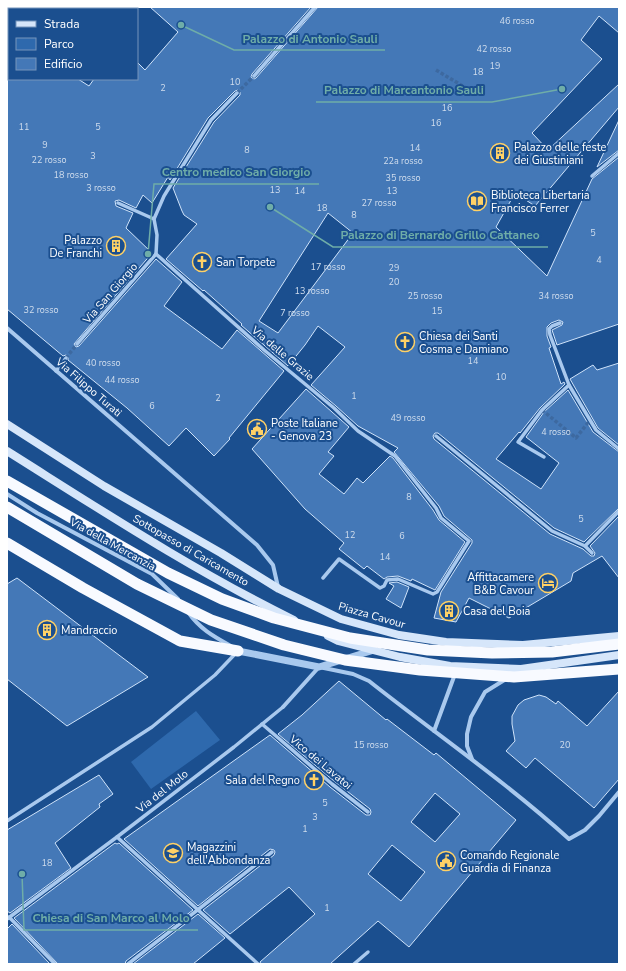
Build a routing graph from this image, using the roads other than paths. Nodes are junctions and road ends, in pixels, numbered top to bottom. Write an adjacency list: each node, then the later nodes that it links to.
1 (315, 7): 2 (street)
2 (254, 76)
3 (237, 93): 7 (street)
4 (619, 154): 5 (street)
5 (592, 176)
6 (118, 203): 7 (street)
7 (154, 219): 8 (street)
8 (156, 254): 11 (street, Via San Giorgio); 27 (street, Via delle Grazie)
9 (560, 323): 14 (street)
10 (7, 328): 13 (street, Via Filippo Turati)
11 (77, 344)
12 (66, 358): 13 (street)
13 (56, 371): 28 (street, Via Filippo Turati)
14 (569, 385): 17 (street); 19 (street)
15 (7, 424): 28 (main road, Sottopasso di Caricamento)
16 (436, 436): 25 (street)
17 (619, 449)
18 (7, 451): 32 (main road, Sottopasso di Caricamento)
19 (544, 457)
20 (7, 480): 31 (highway)
21 (7, 494): 33 (street, Via della Mercanzia)
22 (7, 507): 38 (highway)
23 (619, 511): 25 (street)
24 (7, 543): 33 (highway)
25 (584, 546): 26 (street)
26 (592, 553)
27 (323, 578)
28 (279, 589): 30 (main road, Piazza Cavour)
29 (619, 636): 30 (main road, Piazza Cavour)
30 (470, 643): 35 (street)
31 (619, 644)
32 (374, 650): 35 (main road); 36 (street)
33 (238, 651): 36 (street); 45 (street)
34 (619, 655): 37 (main road)
35 (459, 662): 37 (main road); 41 (street)
36 (319, 667): 39 (street, Via del Molo); 41 (street)
37 (521, 669): 42 (street)
38 (619, 669)
39 (283, 706): 40 (street, Via del Molo)
40 (262, 724): 44 (street, Vico dei Lavatoi); 46 (street, Via del Molo)
41 (434, 731): 42 (street)
42 (472, 760): 43 (street)
43 (619, 792)
44 (368, 812)
45 (7, 821)
46 (117, 837): 48 (street); 49 (street, Via del Molo)
47 (272, 852): 48 (street)
48 (197, 909): 52 (street); 53 (street)
49 (8, 918): 51 (street)
50 (368, 952): 54 (street)
51 (55, 964)
52 (128, 964)
53 (258, 964)
54 (354, 964)

